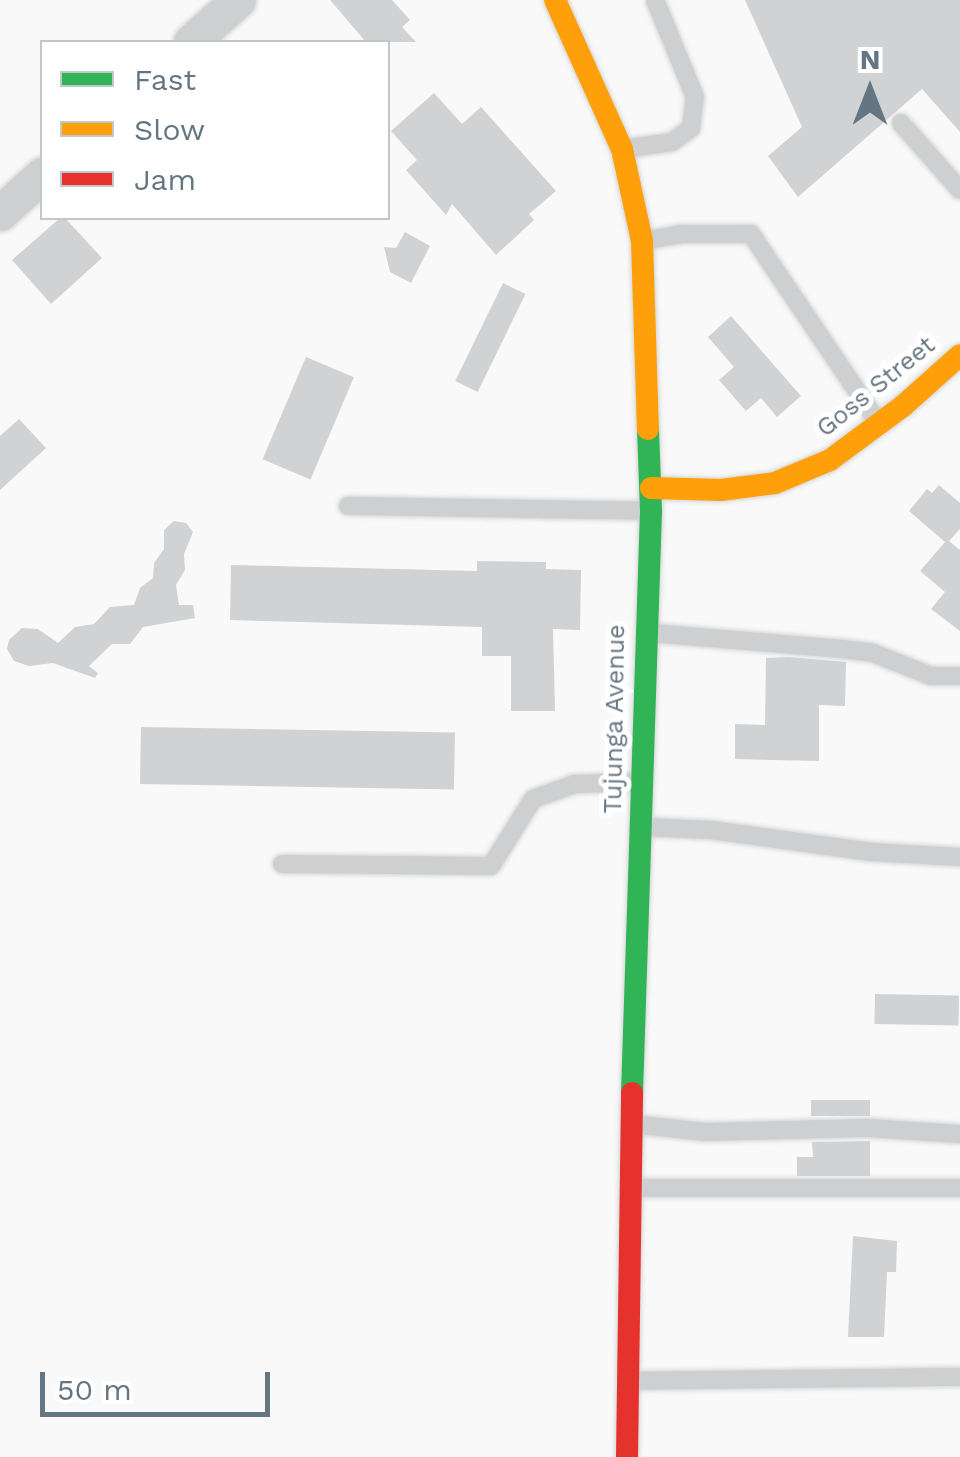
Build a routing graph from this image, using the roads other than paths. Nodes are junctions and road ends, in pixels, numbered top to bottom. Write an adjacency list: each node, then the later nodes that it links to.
1 (238, 0): 4 (street)
2 (555, 0): 6 (street, Tujunga Avenue)
3 (655, 0): 6 (lane)
4 (193, 40)
5 (902, 124): 8 (lane)
6 (622, 149): 10 (street, Tujunga Avenue)
7 (40, 177): 9 (street)
8 (960, 190)
9 (0, 213)
10 (642, 242): 12 (lane); 13 (street, Tujunga Avenue)
11 (960, 355): 12 (street, Goss Street)
12 (880, 424): 13 (street, Goss Street)
13 (651, 499): 14 (lane); 15 (street, Tujunga Avenue)
14 (348, 506)
15 (644, 633): 16 (lane); 17 (street, Tujunga Avenue)
16 (960, 676)
17 (640, 782): 18 (street, Tujunga Avenue); 20 (lane)
18 (639, 827): 19 (lane); 21 (street, Tujunga Avenue)
19 (960, 857)
20 (282, 864)
21 (631, 1124): 22 (lane); 23 (street, Tujunga Avenue)
22 (960, 1134)
23 (632, 1188): 24 (lane); 26 (street, Tujunga Avenue)
24 (960, 1188)
25 (960, 1377): 26 (lane)
26 (628, 1382): 27 (street, Tujunga Avenue)
27 (627, 1457)

